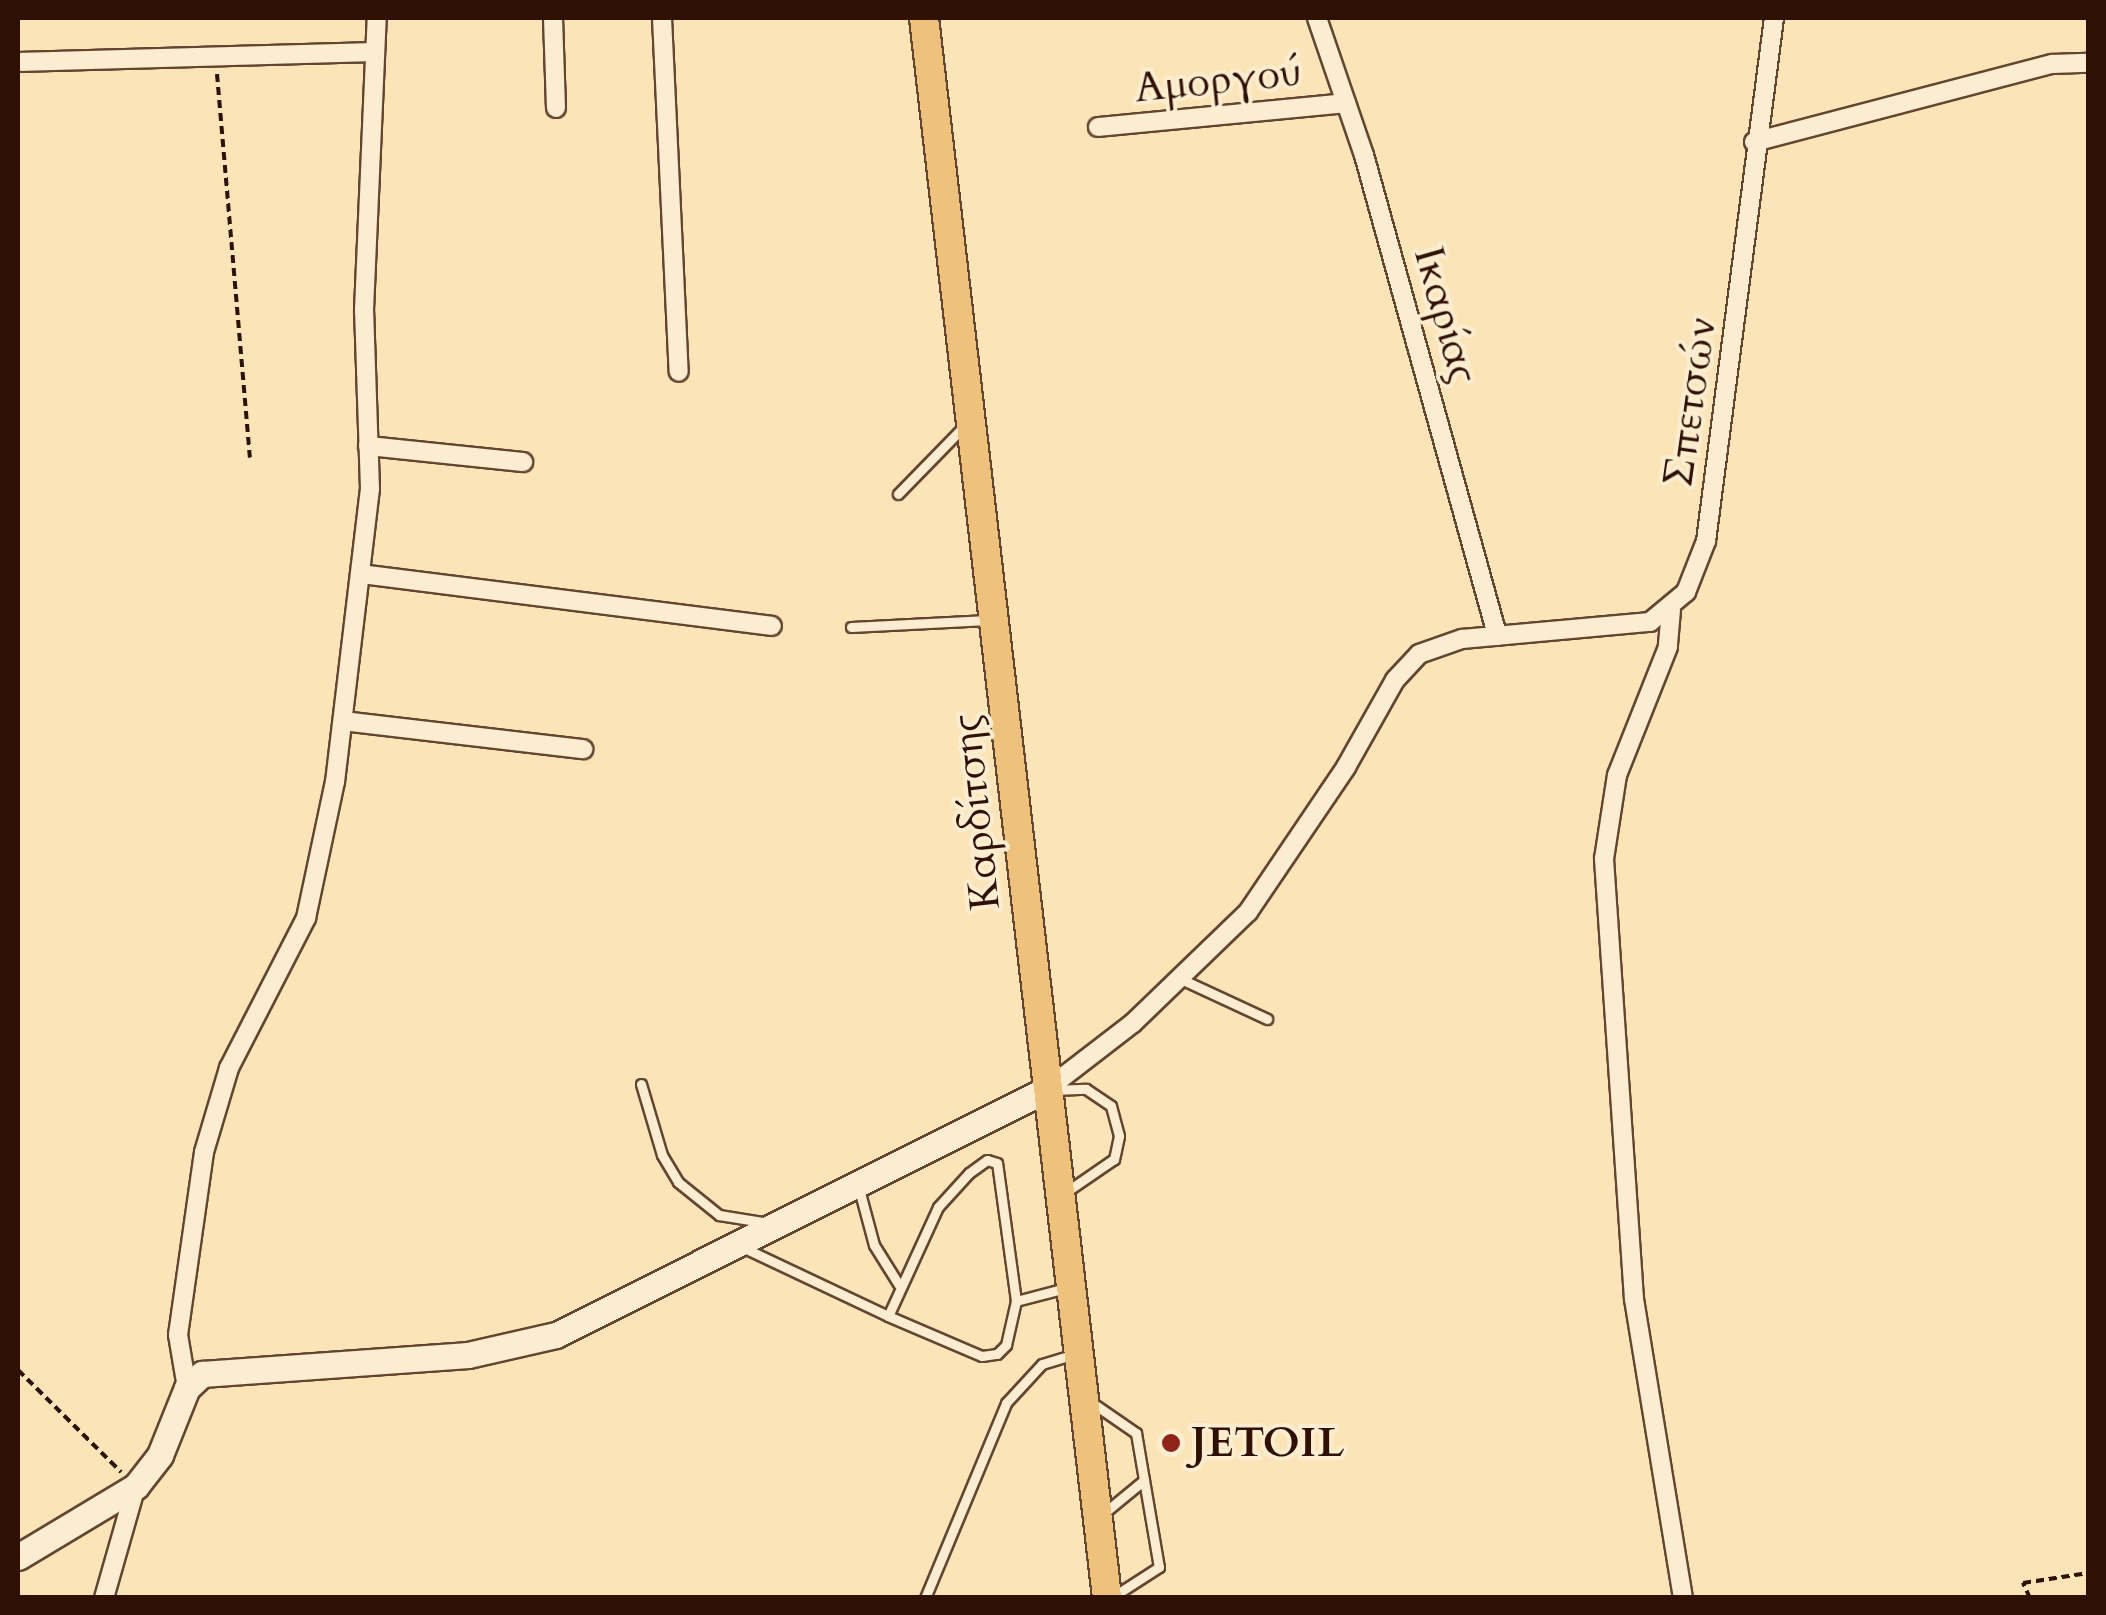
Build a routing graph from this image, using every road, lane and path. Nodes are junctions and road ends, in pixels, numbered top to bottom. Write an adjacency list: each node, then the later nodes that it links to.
1 (377, 18): 7 (street)
2 (553, 18): 12 (street)
3 (662, 18): 15 (street)
4 (924, 18): 16 (main road, Καρδίτσης)
5 (1318, 18): 11 (street, Ικαρίας)
6 (1774, 18): 14 (street, Σπετσών)
7 (375, 52): 8 (street); 17 (street)
8 (215, 59): 9 (street); 18 (path)
9 (18, 62)
10 (2088, 63): 14 (street)
11 (1346, 103): 13 (street, Αμοργού); 26 (street, Ικαρίας)
12 (556, 108)
13 (1098, 127)
14 (1754, 142): 22 (street, Σπετσών)
15 (679, 372)
16 (972, 419): 20 (lane); 23 (main road, Καρδίτσης)
17 (368, 446): 19 (street); 21 (street)
18 (250, 458)
19 (523, 462)
20 (898, 494)
21 (361, 574): 24 (street); 27 (street)
22 (1671, 610): 26 (street); 53 (street)
23 (994, 619): 25 (lane); 32 (main road, Καρδίτσης)
24 (772, 626)
25 (851, 627)
26 (1497, 636): 29 (street)
27 (342, 722): 28 (street); 43 (street)
28 (583, 749)
29 (1181, 980): 30 (lane); 32 (street)
30 (1268, 1019)
31 (641, 1084): 35 (lane)
32 (1046, 1090): 33 (street); 34 (main road, Καρδίτσης); 34 (lane)
33 (859, 1186): 35 (street); 37 (lane)
34 (1058, 1196): 38 (main road, Καρδίτσης)
35 (794, 1220): 36 (street)
36 (742, 1247): 40 (lane); 43 (street)
37 (899, 1285): 39 (lane); 40 (lane)
38 (1071, 1287): 39 (lane); 41 (main road, Καρδίτσης)
39 (1016, 1300): 40 (lane)
40 (888, 1316)
41 (1080, 1353): 44 (main road, Καρδίτσης); 51 (lane)
42 (18, 1370): 46 (path)
43 (187, 1388): 46 (street)
44 (1085, 1398): 45 (lane); 47 (main road, Καρδίτσης)
45 (1144, 1480): 47 (lane); 52 (lane)
46 (136, 1486): 48 (street); 50 (street)
47 (1098, 1518): 52 (main road, Καρδίτσης)
48 (18, 1557)
49 (2088, 1573): 54 (path)
50 (104, 1598)
51 (925, 1598)
52 (1109, 1598)
53 (1683, 1598)
54 (2030, 1598)

